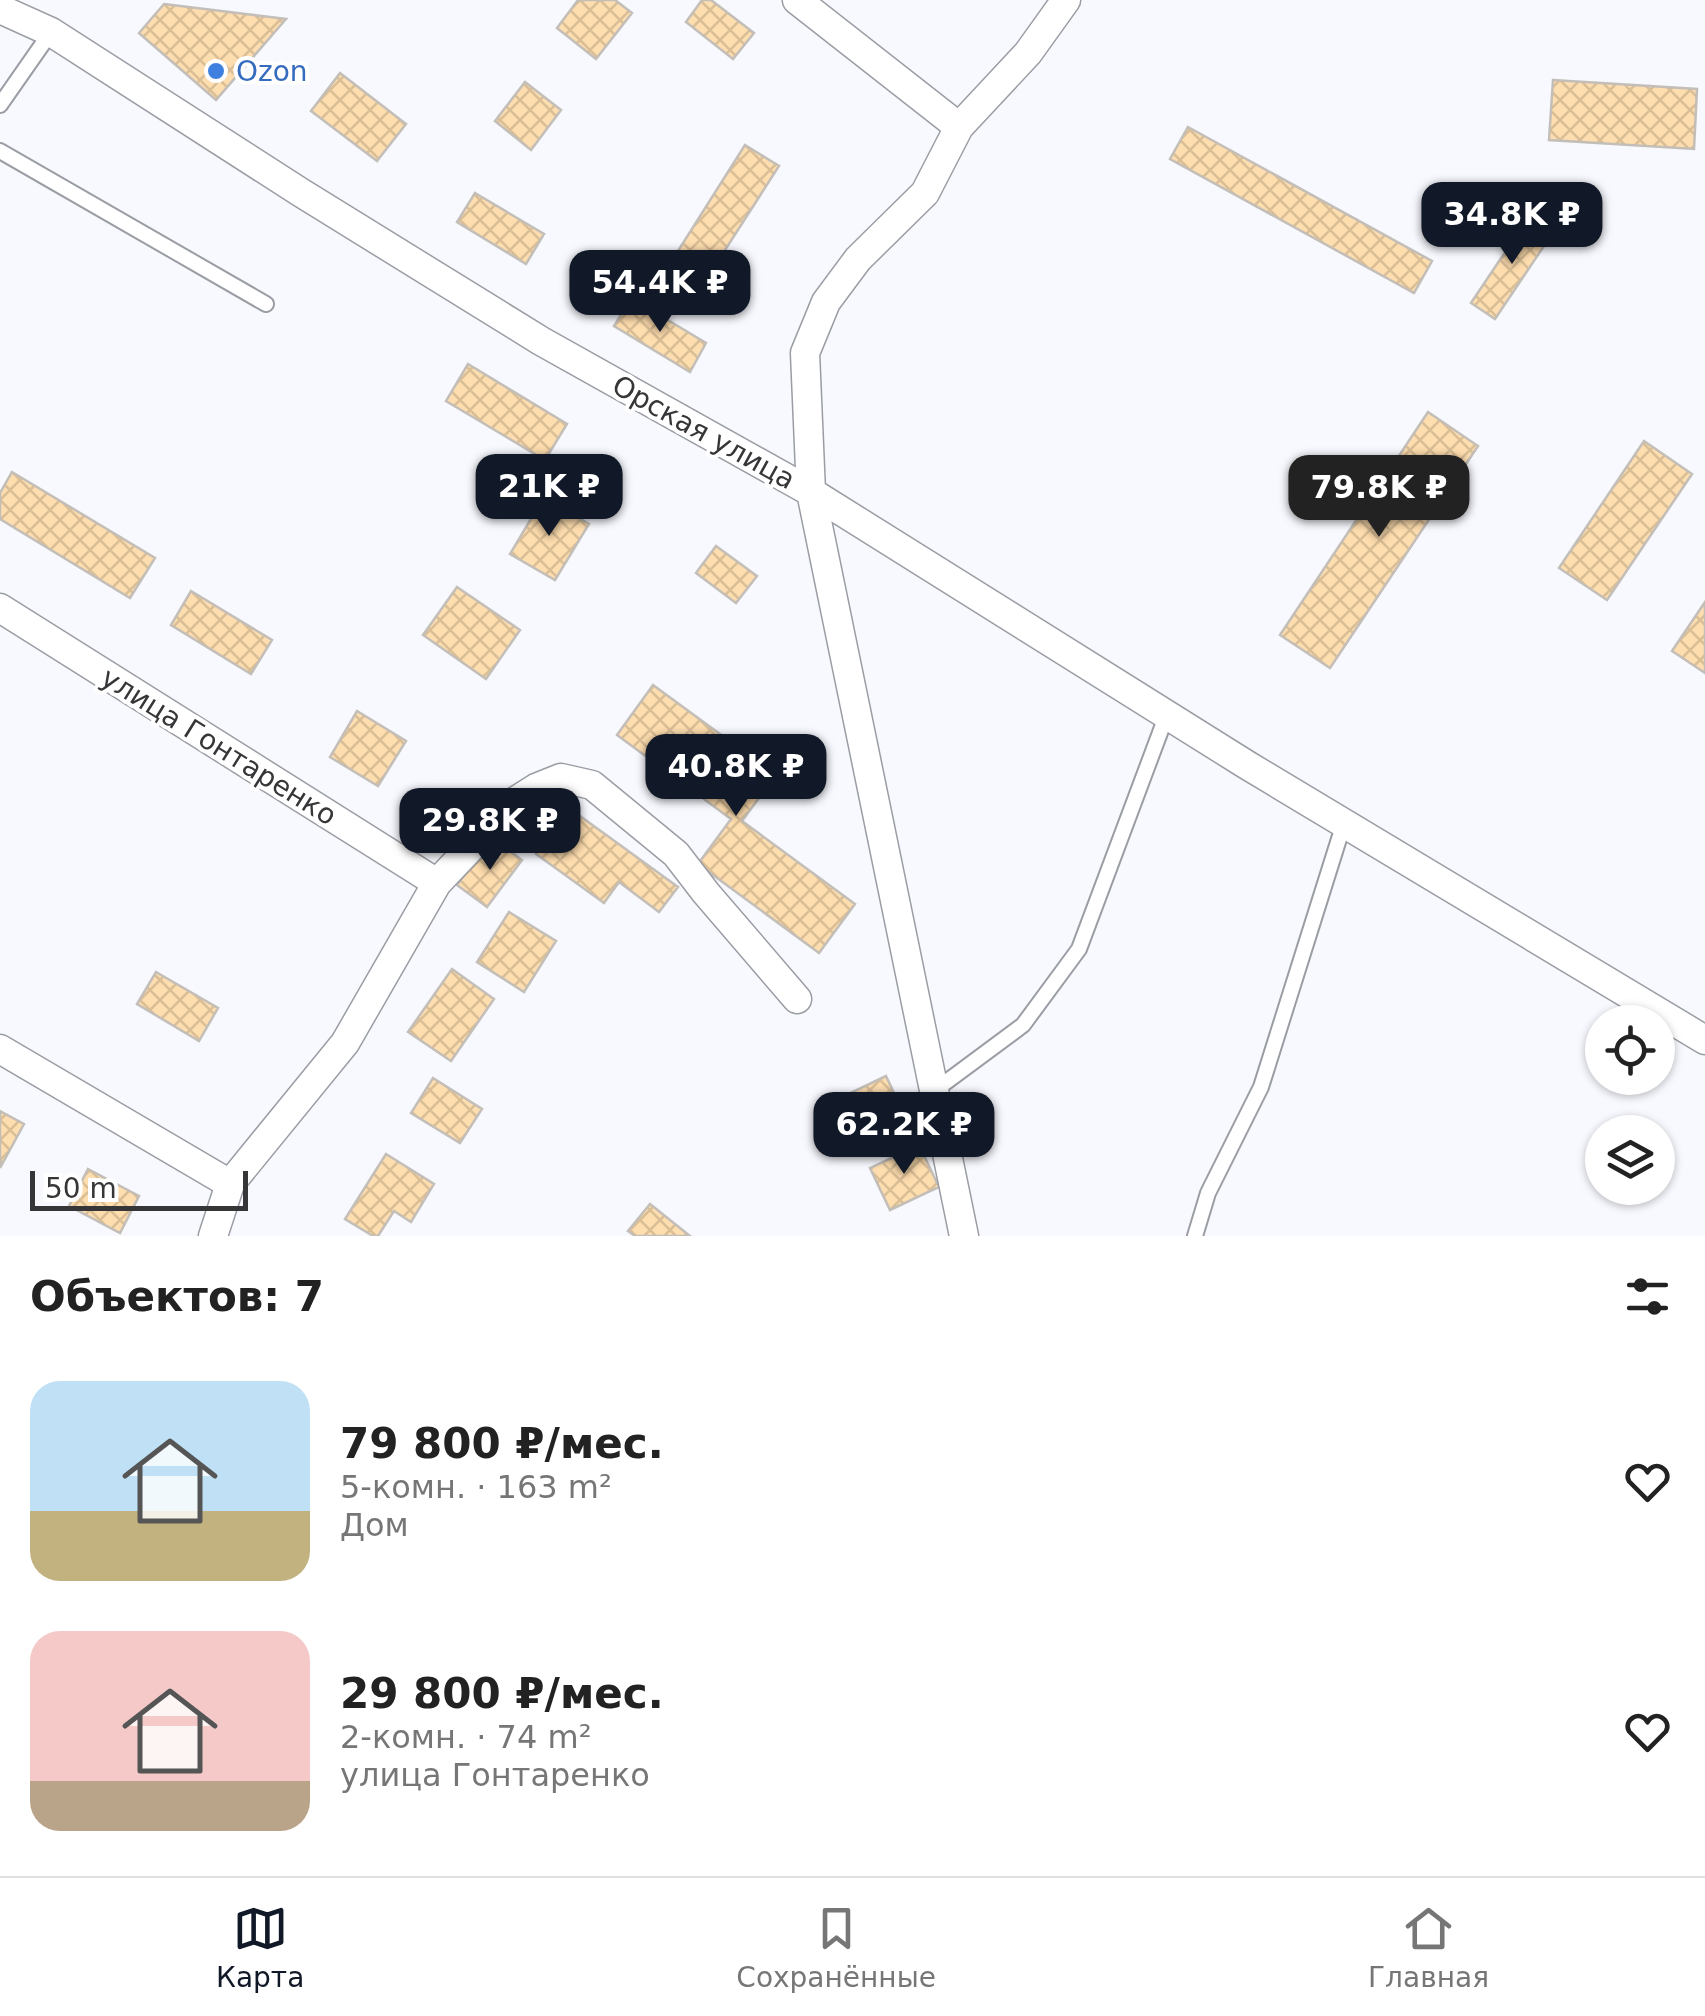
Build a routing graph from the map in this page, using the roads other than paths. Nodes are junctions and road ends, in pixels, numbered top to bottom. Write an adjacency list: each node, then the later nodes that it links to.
1 (797, 0): 6 (street)
2 (1066, 0): 6 (street)
3 (1, 4): 4 (street, Орская улица)
4 (51, 32): 5 (lane); 9 (street, Орская улица)
5 (0, 105)
6 (959, 126): 9 (street)
7 (0, 151): 8 (lane)
8 (266, 304)
9 (811, 492): 11 (street); 17 (street, Орская улица)
10 (0, 608): 13 (street, улица Гонтаренко)
11 (1168, 714): 12 (street); 17 (lane)
12 (1344, 823): 15 (street); 21 (lane)
13 (437, 883): 14 (street); 18 (street)
14 (796, 998)
15 (1705, 1040)
16 (0, 1049): 18 (street)
17 (934, 1091): 20 (street, Орская улица)
18 (230, 1184): 19 (street)
19 (213, 1236)
20 (964, 1236)
21 (1195, 1236)

